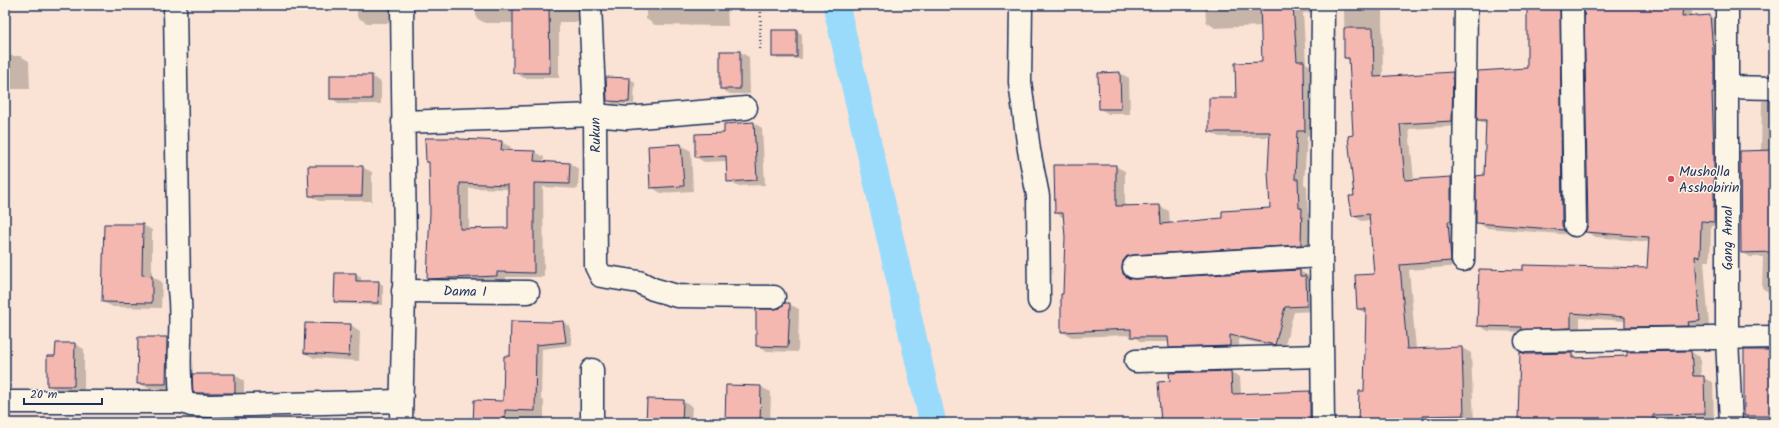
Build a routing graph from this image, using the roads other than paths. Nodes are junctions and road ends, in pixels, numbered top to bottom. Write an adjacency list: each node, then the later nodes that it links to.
1 (174, 5): 30 (street)
2 (402, 5): 13 (street)
3 (590, 5): 12 (street, Rukun)
4 (1021, 5): 21 (street)
5 (1323, 5): 15 (street)
6 (1466, 5): 16 (street)
7 (1572, 5): 14 (street)
8 (1727, 5): 9 (street, Gang Amal)
9 (1727, 87): 10 (street); 22 (street, Gang Amal)
10 (1774, 88)
11 (746, 108): 12 (street)
12 (595, 114): 13 (street); 20 (street, Rukun)
13 (403, 122): 18 (street)
14 (1575, 225)
15 (1321, 256): 17 (street); 25 (street)
16 (1463, 260)
17 (1134, 267)
18 (403, 291): 19 (street, Dama I); 28 (street)
19 (528, 292)
20 (774, 297)
21 (1039, 301)
22 (1727, 338): 23 (street); 24 (street); 34 (street, Gang Amal)
23 (1774, 338)
24 (1526, 341)
25 (1321, 356): 26 (street); 33 (street)
26 (1136, 361)
27 (592, 370): 32 (street)
28 (400, 401): 30 (street); 31 (street)
29 (5, 402): 30 (street)
30 (183, 402)
31 (401, 423)
32 (592, 423)
33 (1323, 423)
34 (1731, 423)

